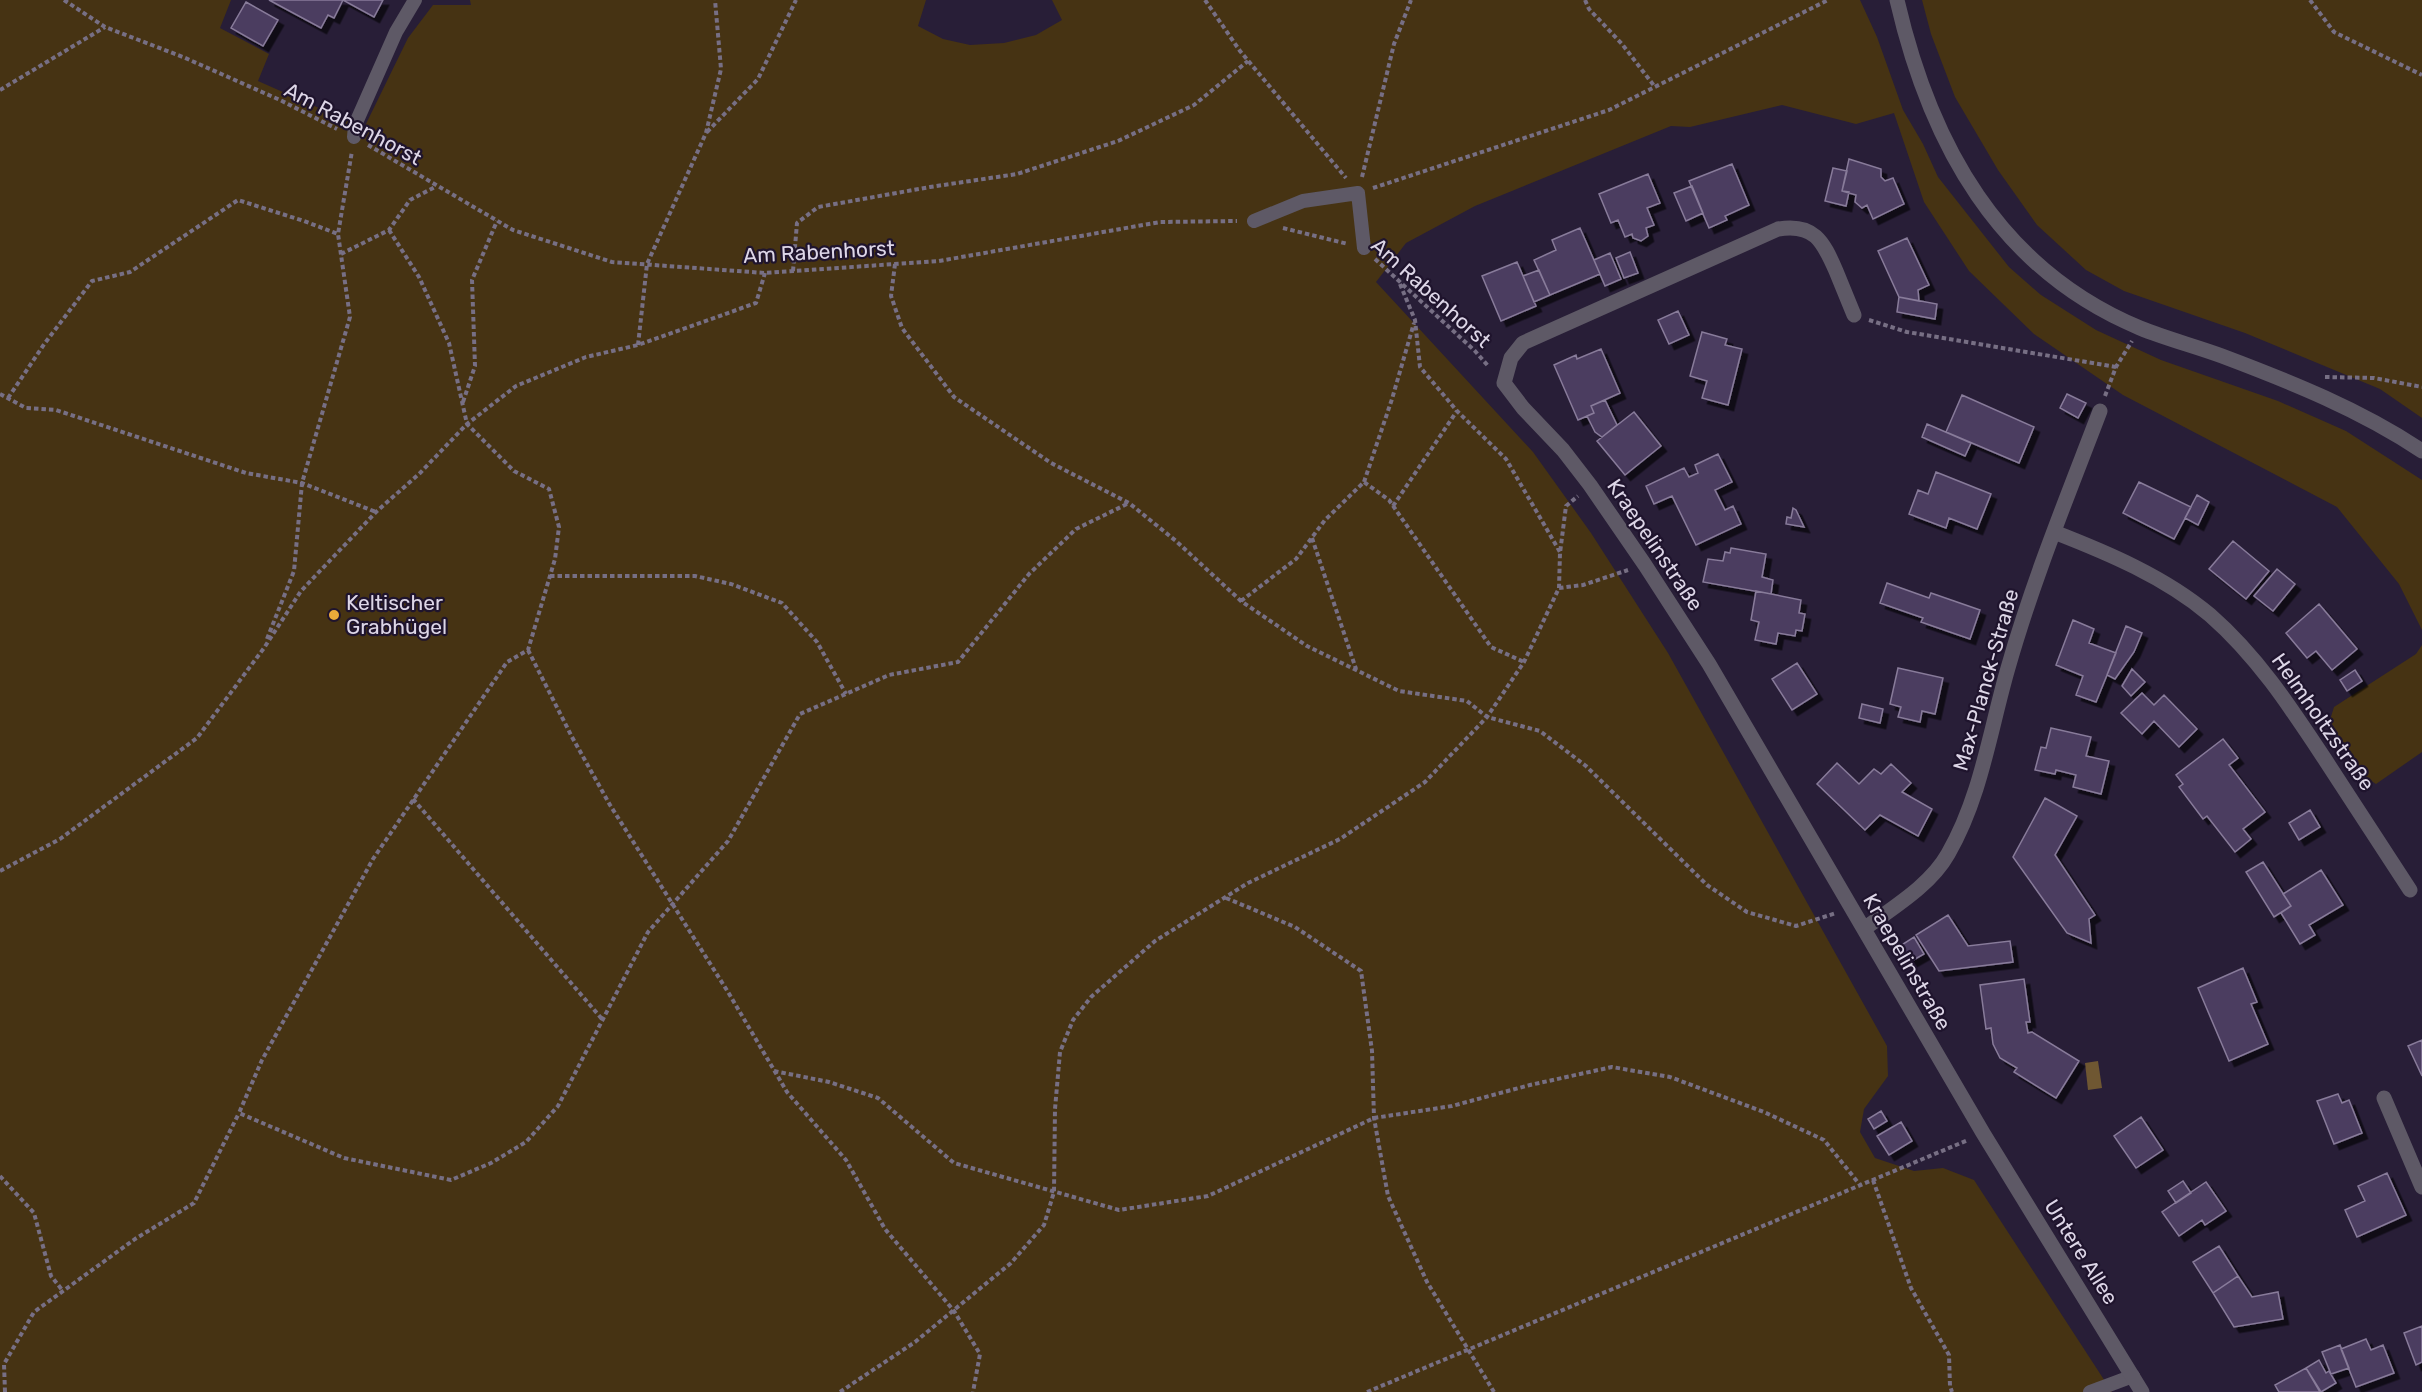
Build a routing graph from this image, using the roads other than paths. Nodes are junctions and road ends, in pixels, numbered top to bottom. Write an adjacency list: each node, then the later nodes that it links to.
1 (415, 0): 3 (lane)
2 (1897, 0): 8 (street)
3 (354, 137)
4 (1254, 221): 5 (lane)
5 (1364, 248)
6 (1854, 315): 11 (street, Kraepelinstraße)
7 (2100, 411): 9 (street, Max-Planck-Straße)
8 (2422, 451)
9 (2054, 532): 10 (street, Helmholtzstraße); 11 (street, Max-Planck-Straße)
10 (2410, 890)
11 (1864, 929): 13 (street, Kraepelinstraße)
12 (2384, 1098): 14 (street)
13 (1983, 1134): 15 (street, Untere Allee)
14 (2422, 1187)
15 (2133, 1376): 16 (lane); 17 (street, Untere Allee)
16 (2090, 1392)
17 (2142, 1392)

